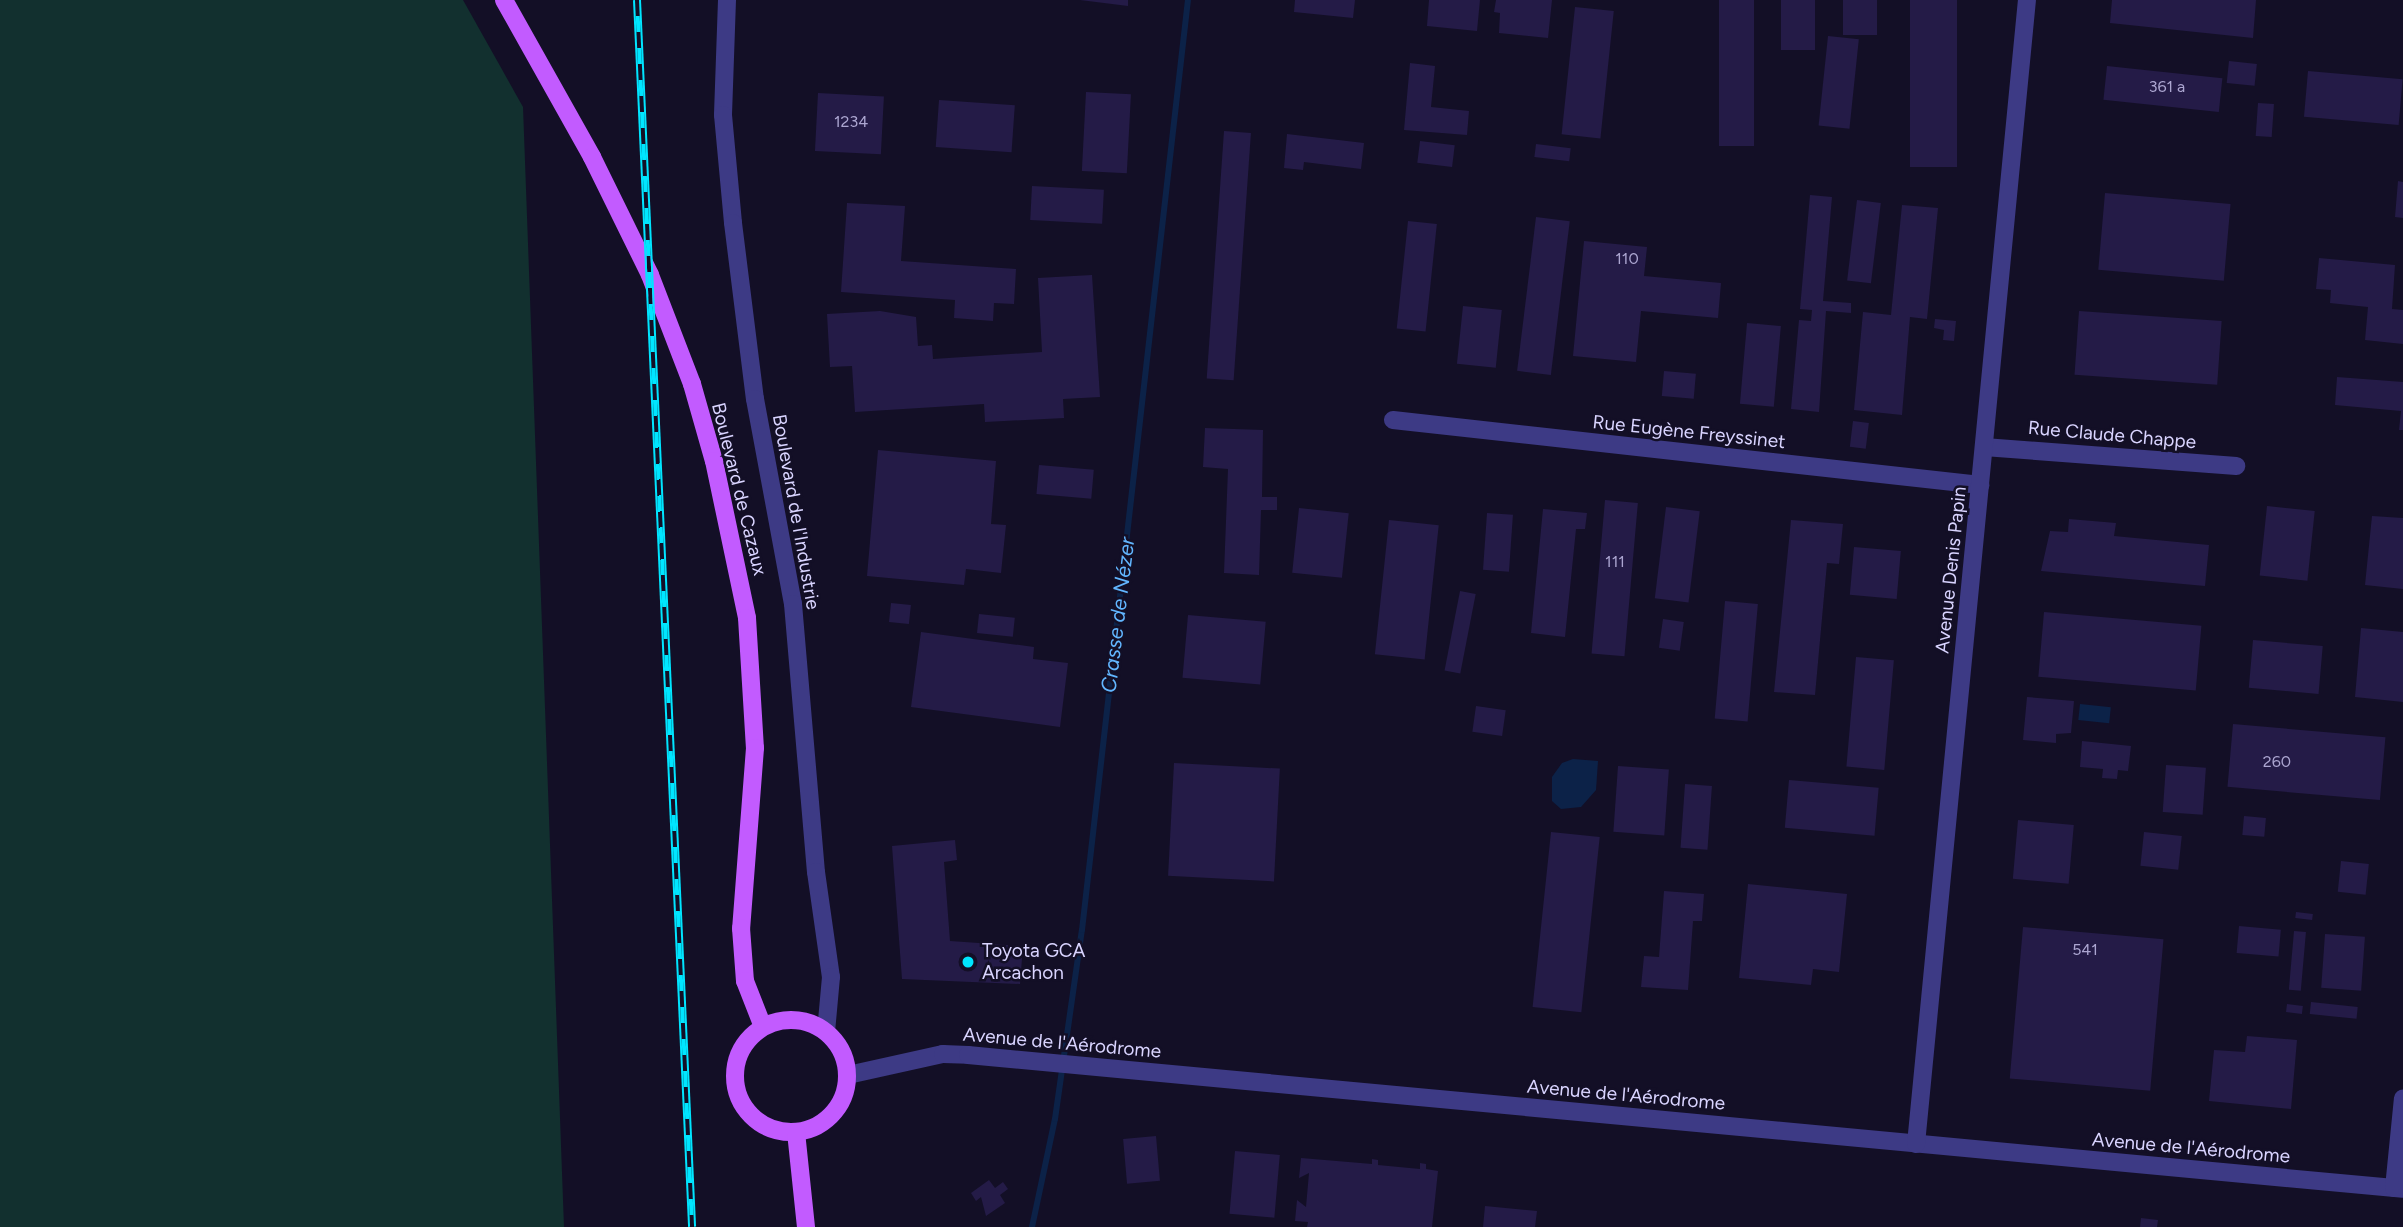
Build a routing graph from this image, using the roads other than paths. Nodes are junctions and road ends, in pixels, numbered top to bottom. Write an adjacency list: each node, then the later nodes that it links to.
1 (505, 0): 8 (main road, Boulevard de Cazaux)
2 (727, 0): 9 (street, Boulevard de l'Industrie)
3 (2027, 0): 5 (street, Avenue Denis Papin)
4 (1394, 420): 7 (street, Rue Eugène Freyssinet)
5 (1984, 447): 6 (street, Rue Claude Chappe); 7 (street, Avenue Denis Papin)
6 (2236, 466)
7 (1980, 485): 13 (street, Avenue Denis Papin)
8 (763, 1027): 9 (main road); 12 (main road)
9 (826, 1032): 10 (main road)
10 (848, 1075): 12 (main road); 13 (street, Avenue de l'Aérodrome)
11 (2403, 1098): 14 (street)
12 (796, 1132): 15 (main road)
13 (1916, 1144): 14 (street, Avenue de l'Aérodrome)
14 (2399, 1188)
15 (806, 1227)

